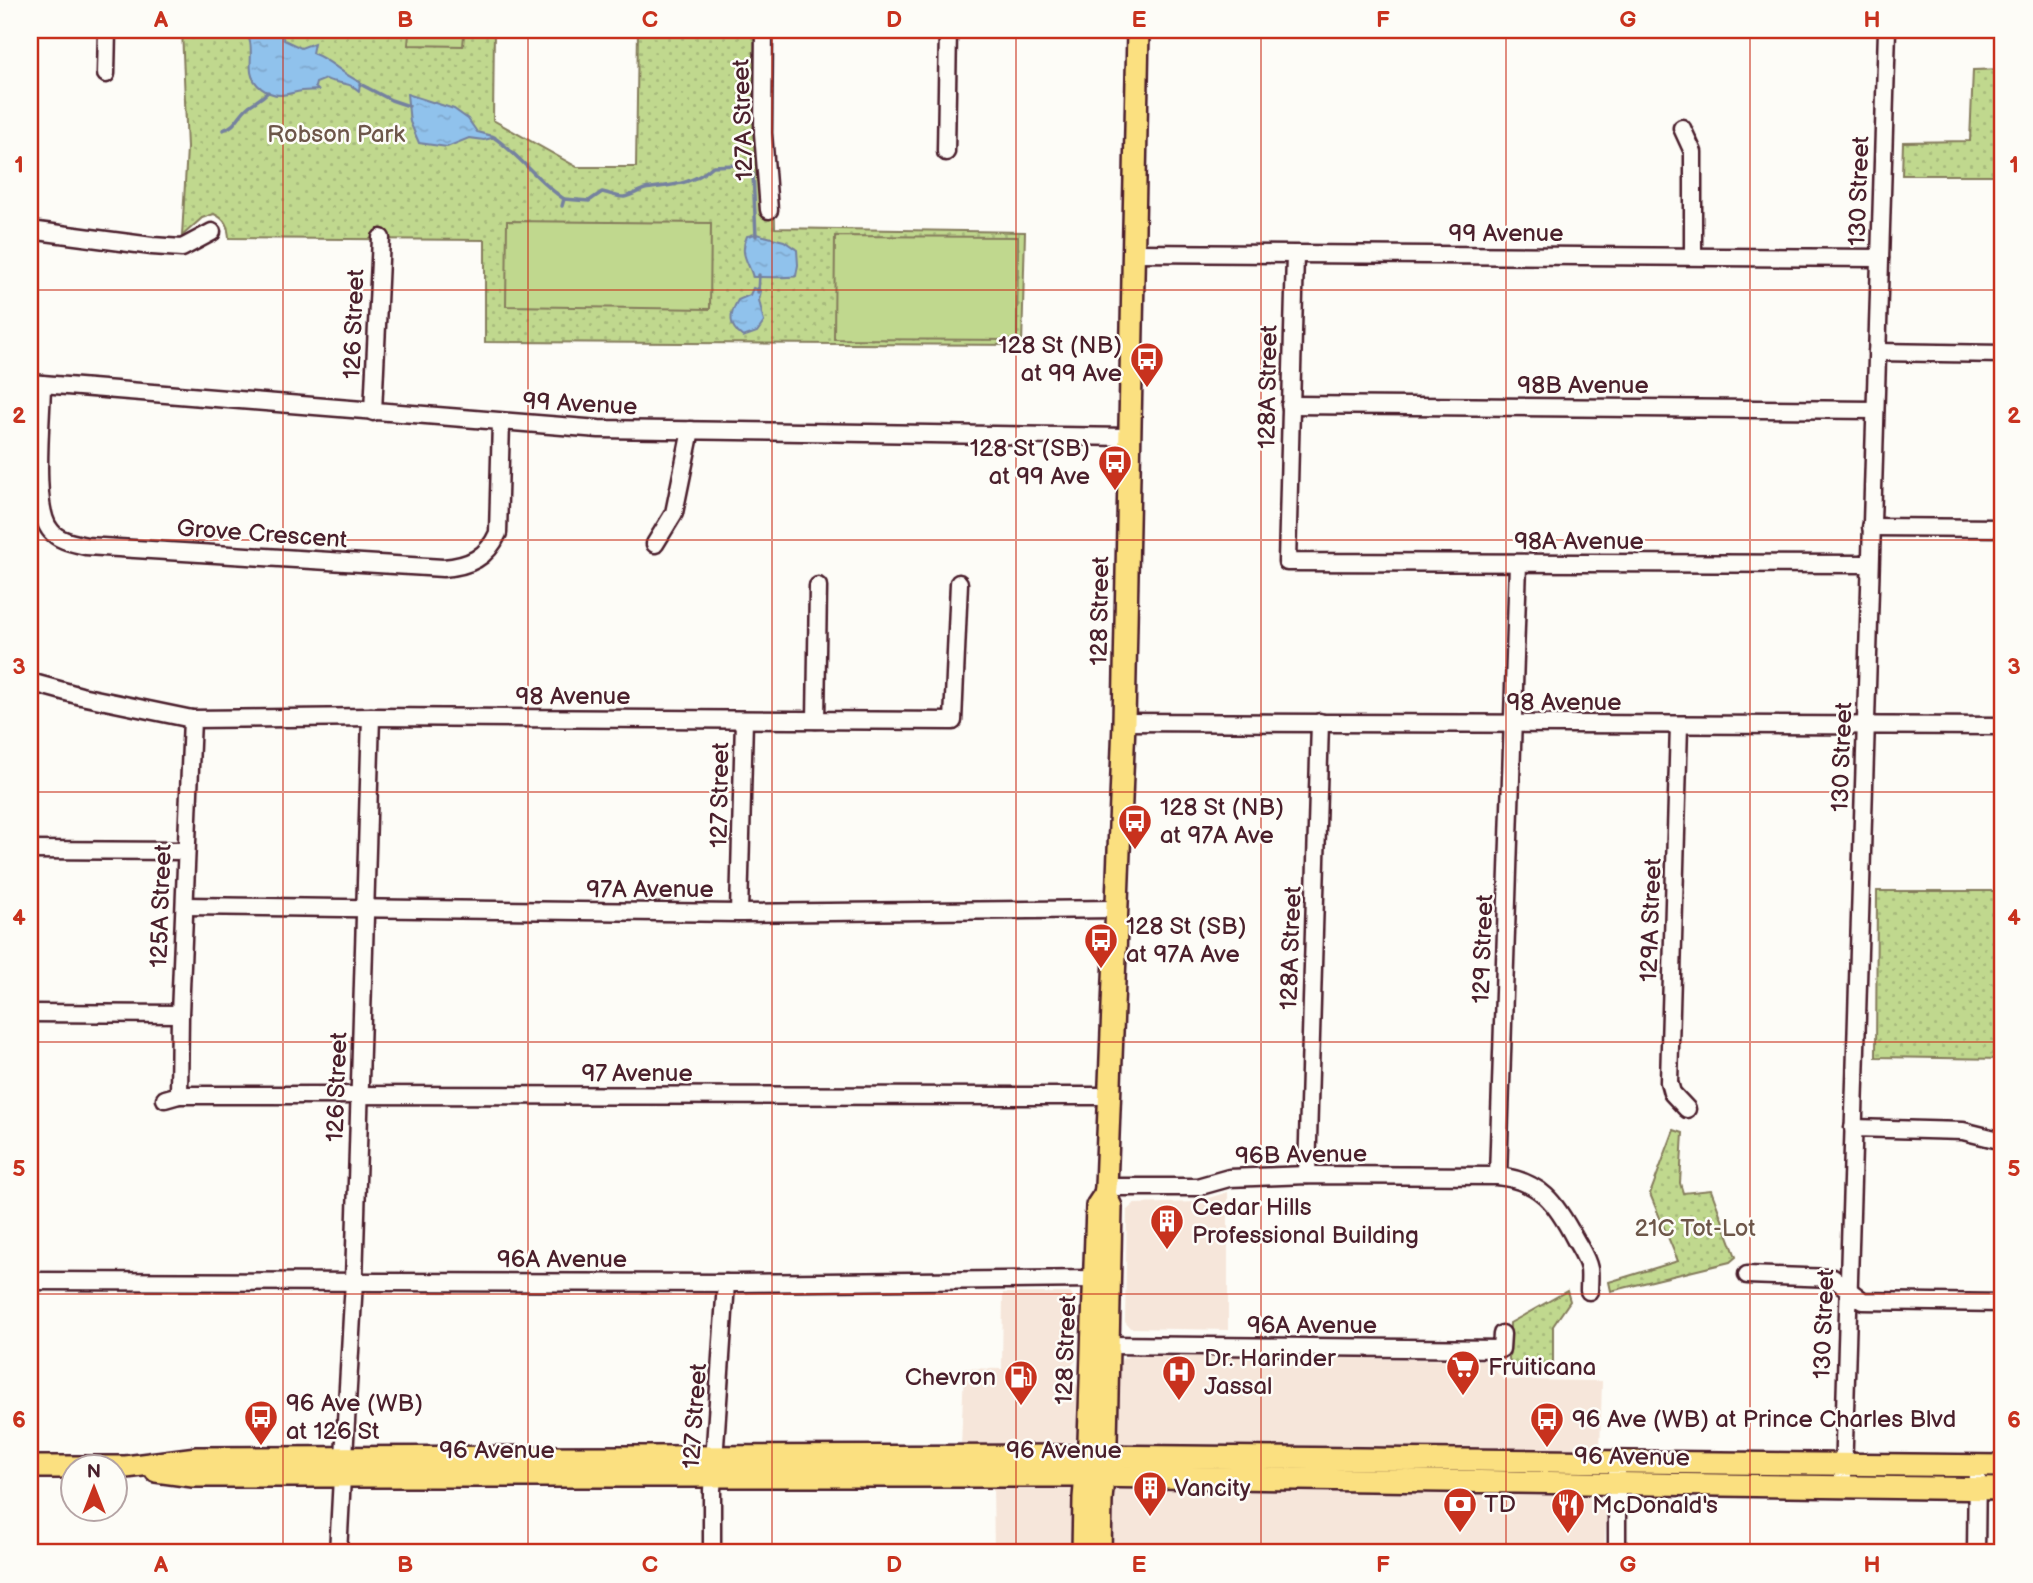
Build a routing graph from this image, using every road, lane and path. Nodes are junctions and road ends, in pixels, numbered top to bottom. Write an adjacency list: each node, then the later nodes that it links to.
1 (107, 30): 6 (street)
2 (764, 30): 9 (street, 127A Street)
3 (948, 30): 8 (street)
4 (1138, 30): 13 (main road, 128 Street)
5 (1887, 30): 16 (street, 130 Street)
6 (106, 74)
7 (1682, 128): 15 (street)
8 (946, 152)
9 (769, 210)
10 (30, 230): 11 (street)
11 (212, 232)
12 (381, 238): 22 (street, 126 Street)
13 (1132, 253): 14 (street, 99 Avenue); 25 (main road, 128 Street)
14 (1295, 254): 15 (street, 99 Avenue); 20 (street, 128A Street)
15 (1693, 256): 16 (street, 99 Avenue)
16 (1880, 258): 17 (street, 130 Street)
17 (1877, 352): 18 (street); 21 (street, 130 Street)
18 (2003, 354)
19 (36, 383): 22 (street, 99 Avenue); 23 (street, Grove Crescent)
20 (1290, 405): 21 (street, 98B Avenue); 29 (street, 128A Street)
21 (1875, 410): 26 (street, 130 Street)
22 (373, 412): 23 (street, 99 Avenue)
23 (501, 422): 24 (street, 99 Avenue)
24 (691, 430): 25 (street, 99 Avenue); 28 (street)
25 (1129, 437): 39 (main road, 128 Street)
26 (1871, 527): 27 (street); 31 (street, 130 Street)
27 (2003, 528)
28 (655, 544)
29 (1287, 562): 30 (street, 98A Avenue)
30 (1518, 564): 31 (street, 98A Avenue); 41 (street, 129 Street)
31 (1870, 564): 42 (street, 130 Street)
32 (959, 583): 38 (street, 98 Avenue)
33 (818, 586): 38 (street)
34 (30, 682): 36 (street, 98 Avenue)
35 (371, 718): 36 (street, 98 Avenue); 37 (street, 98 Avenue); 49 (street, 126 Street)
36 (192, 719): 46 (street, 125A Street)
37 (744, 720): 38 (street, 98 Avenue); 50 (street, 127 Street)
38 (816, 720)
39 (1124, 722): 40 (street, 98 Avenue); 48 (main road, 128 Street)
40 (1320, 722): 41 (street, 98 Avenue); 59 (street, 128A Street)
41 (1514, 725): 43 (street, 98 Avenue); 60 (street, 129 Street)
42 (1865, 725): 43 (street, 98 Avenue); 44 (street, 98 Avenue); 57 (street, 130 Street)
43 (1679, 726): 56 (street, 129A Street)
44 (2003, 726)
45 (30, 850): 46 (street)
46 (186, 851): 47 (street, 125A Street)
47 (185, 906): 49 (street, 97A Avenue); 52 (street, 125A Street)
48 (1115, 909): 50 (street, 97A Avenue); 54 (main road, 128 Street)
49 (366, 910): 50 (street, 97A Avenue); 53 (street, 126 Street)
50 (739, 913)
51 (30, 1013): 52 (street)
52 (180, 1014): 55 (street, 125A Street)
53 (360, 1095): 54 (street, 97 Avenue); 55 (street, 97 Avenue); 64 (street, 126 Street)
54 (1110, 1096): 61 (main road, 128 Street)
55 (172, 1097)
56 (1687, 1109)
57 (1853, 1128): 58 (street); 67 (street, 130 Street)
58 (2003, 1141)
59 (1307, 1174): 60 (street, 96B Avenue); 61 (street, 96B Avenue)
60 (1498, 1176): 68 (street)
61 (1105, 1190): 63 (main road, 128 Street); 71 (main road, 128 Street)
62 (1747, 1275): 67 (street)
63 (1094, 1279): 66 (street, 96A Avenue); 76 (main road, 128 Street)
64 (354, 1281): 65 (street, 96A Avenue); 66 (street, 96A Avenue); 80 (street, 126 Street)
65 (30, 1282)
66 (726, 1283): 75 (street, 127 Street)
67 (1848, 1289): 69 (street); 74 (street, 130 Street)
68 (1589, 1291)
69 (2003, 1303)
70 (1502, 1334): 71 (street, 96A Avenue)
71 (1108, 1345): 76 (main road, 128 Street)
72 (1427, 1460): 73 (main road, 96 Avenue); 81 (main road, 96 Avenue); 83 (main road)
73 (1367, 1461): 76 (main road, 96 Avenue); 82 (main road)
74 (1843, 1464): 77 (main road, 96 Avenue); 81 (main road, 96 Avenue); 84 (street, 130 Street)
75 (715, 1466): 76 (main road, 96 Avenue); 80 (main road, 96 Avenue); 80 (main road, 96 Avenue); 88 (street, 127 Street)
76 (1095, 1466): 82 (main road, 96 Avenue); 89 (main road, 128 Street); 90 (main road, 128 Street)
77 (1977, 1466): 78 (main road, 96 Avenue); 85 (street)
78 (2003, 1466)
79 (30, 1467): 80 (main road, 96 Avenue)
80 (343, 1467): 87 (street, 126 Street)
81 (1617, 1472): 83 (main road, 96 Avenue); 84 (main road, 96 Avenue); 91 (street)
82 (1329, 1478): 83 (main road, 96 Avenue)
83 (1400, 1479)
84 (1843, 1486): 85 (main road, 96 Avenue)
85 (1977, 1489): 86 (main road, 96 Avenue); 92 (street)
86 (2003, 1489)
87 (338, 1553)
88 (712, 1553)
89 (1083, 1553)
90 (1100, 1553)
91 (1617, 1553)
92 (1976, 1553)

